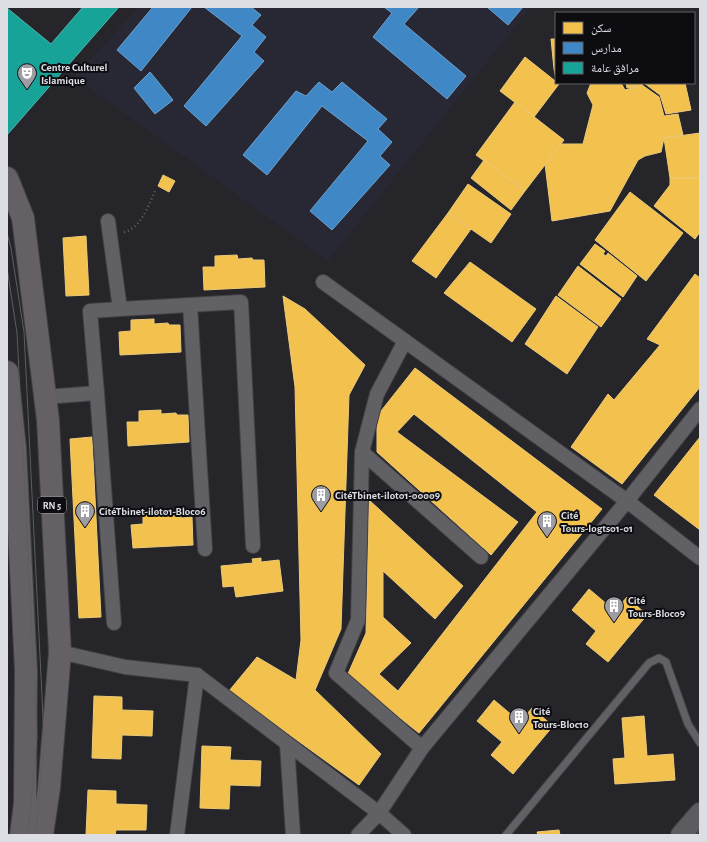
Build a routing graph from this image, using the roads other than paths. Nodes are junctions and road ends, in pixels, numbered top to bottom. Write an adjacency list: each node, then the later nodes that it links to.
1 (7, 178): 9 (main road, RN 5)
2 (109, 228): 5 (street)
3 (323, 282): 6 (street)
4 (190, 305): 5 (street); 13 (street); 14 (street)
5 (120, 309): 8 (street)
6 (405, 341): 11 (street); 12 (street)
7 (7, 372): 25 (main road)
8 (97, 393): 9 (street); 17 (street)
9 (45, 397): 18 (main road, RN 5)
10 (700, 409): 12 (street)
11 (362, 452): 15 (street); 22 (street)
12 (626, 501): 16 (street); 22 (street)
13 (253, 546)
14 (205, 549)
15 (481, 557)
16 (700, 558)
17 (114, 623)
18 (60, 652): 19 (street); 26 (main road, RN 5)
19 (197, 675): 21 (street); 27 (street)
20 (700, 743): 31 (lane)
21 (287, 744): 24 (street); 28 (street)
22 (422, 748): 24 (street)
23 (700, 812): 32 (main road)
24 (379, 813): 29 (street); 30 (street)
25 (21, 835)
26 (42, 835)
27 (177, 835)
28 (293, 835)
29 (358, 835)
30 (404, 835)
31 (506, 835)
32 (681, 835)

